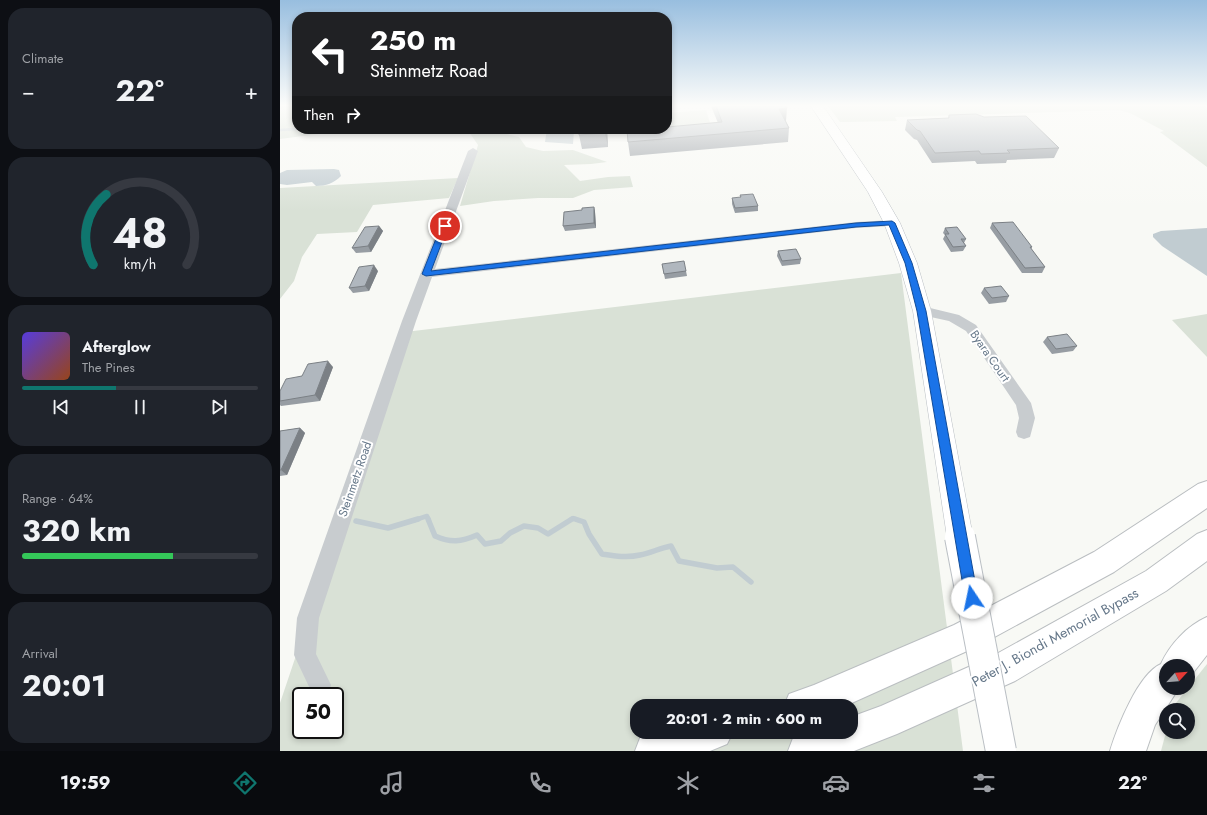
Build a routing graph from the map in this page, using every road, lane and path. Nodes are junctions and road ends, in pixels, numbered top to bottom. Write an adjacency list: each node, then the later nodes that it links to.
1 (841, 141): 3 (main road)
2 (473, 151): 4 (street, Steinmetz Road)
3 (892, 223): 4 (street); 5 (main road)
4 (426, 274): 11 (street, Steinmetz Road)
5 (922, 311): 6 (street, Byara Court); 17 (main road, bridge)
6 (1024, 432)
7 (1207, 493): 13 (highway)
8 (1207, 544): 16 (highway, Peter J. Biondi Memorial Bypass)
9 (1207, 633): 10 (highway)
10 (1182, 659)
11 (320, 685)
12 (1159, 688): 18 (highway)
13 (822, 699)
14 (693, 739): 15 (highway)
15 (653, 751)
16 (806, 751)
17 (1002, 751)
18 (1128, 751)

